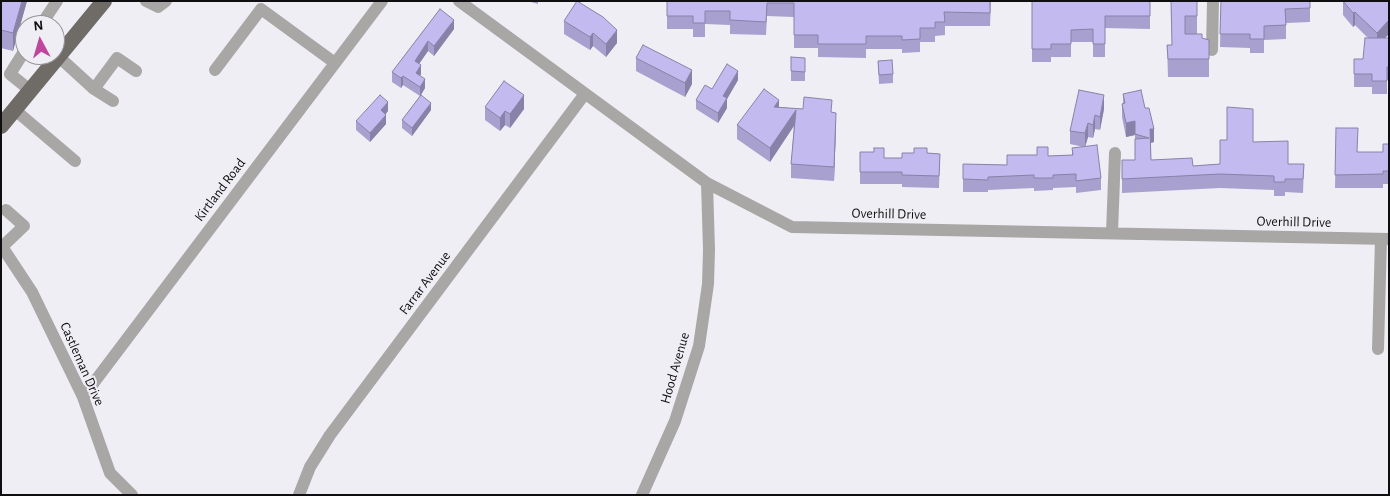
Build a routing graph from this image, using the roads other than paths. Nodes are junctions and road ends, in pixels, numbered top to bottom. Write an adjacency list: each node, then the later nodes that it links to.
1 (57, 1): 9 (street)
2 (104, 1): 10 (main road)
3 (146, 1): 4 (street)
4 (166, 1)
5 (382, 1): 14 (street, Kirtland Road)
6 (459, 1): 21 (street, Overhill Drive)
7 (1212, 1): 11 (street)
8 (263, 5): 14 (street); 16 (street)
9 (48, 15)
10 (65, 50)
11 (1212, 50)
12 (15, 62): 18 (street)
13 (65, 62): 19 (street)
14 (335, 63): 33 (street, Kirtland Road)
15 (52, 65): 20 (main road)
16 (215, 70)
17 (136, 71): 19 (street)
18 (6, 72): 20 (street)
19 (94, 89): 22 (street)
20 (31, 91): 23 (main road)
21 (584, 95): 27 (street, Overhill Drive); 35 (street, Farrar Avenue)
22 (113, 101)
23 (15, 110): 24 (main road); 26 (street)
24 (1, 126)
25 (1115, 153): 29 (street)
26 (75, 161)
27 (707, 183): 29 (street, Overhill Drive); 36 (street, Hood Avenue)
28 (6, 210): 31 (street)
29 (1112, 234): 30 (street, Overhill Drive)
30 (1385, 239): 32 (street)
31 (2, 246): 33 (street, Castleman Drive)
32 (1378, 349)
33 (83, 397): 34 (street, Castleman Drive)
34 (132, 495)
35 (299, 495)
36 (642, 495)

